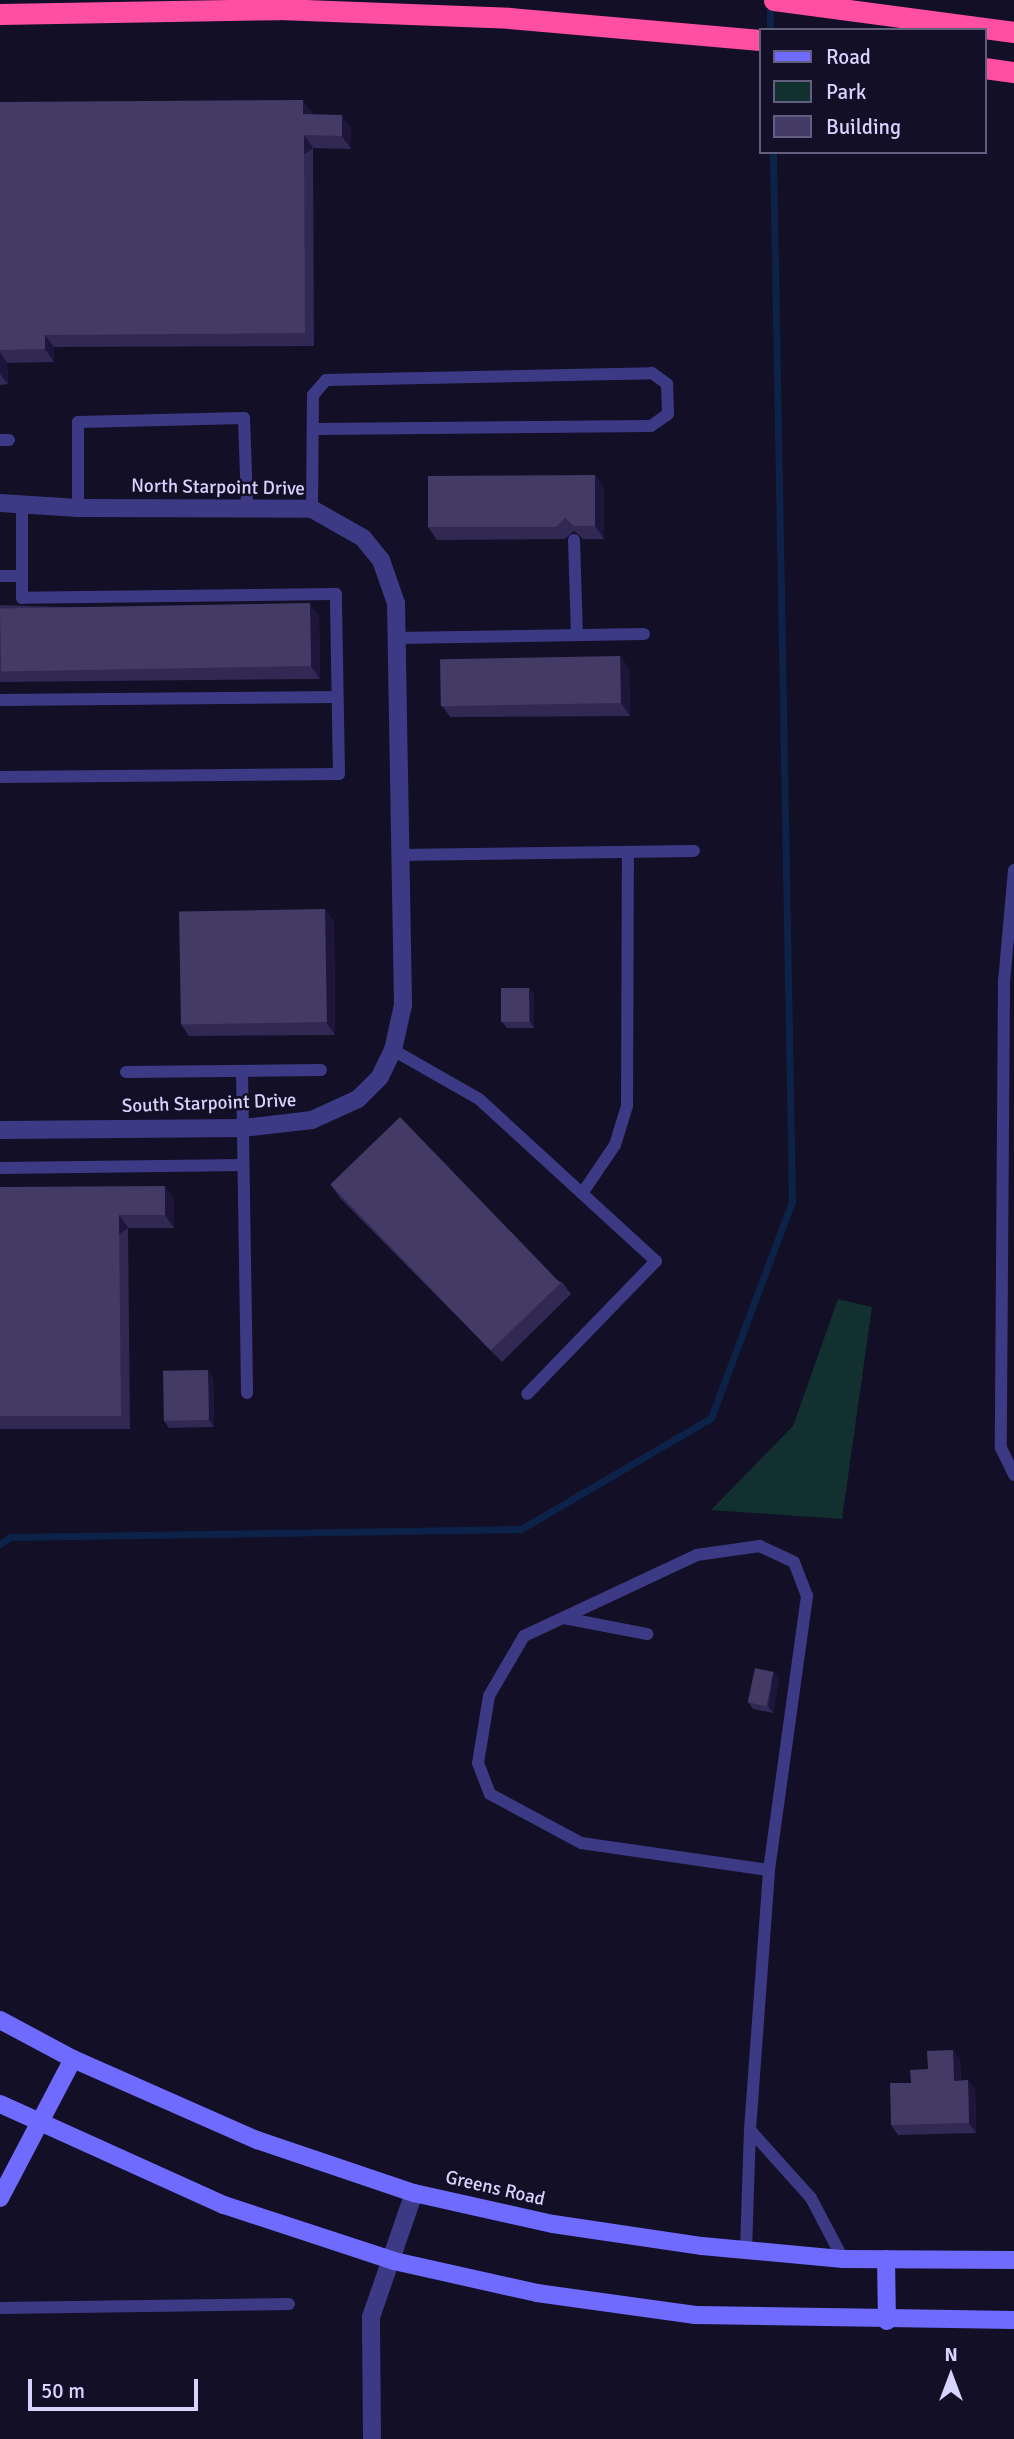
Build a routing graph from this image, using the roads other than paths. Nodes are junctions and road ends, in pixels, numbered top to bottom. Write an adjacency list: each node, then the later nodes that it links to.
1 (774, 0): 3 (highway)
2 (0, 14): 4 (highway)
3 (1014, 32)
4 (758, 40)
5 (986, 68): 6 (highway)
6 (1014, 72)
7 (314, 429): 7 (lane); 12 (lane)
8 (0, 503): 9 (street, North Starpoint Drive)
9 (22, 505): 11 (street, North Starpoint Drive); 15 (lane)
10 (247, 506): 11 (street, North Starpoint Drive); 11 (lane); 12 (street, North Starpoint Drive)
11 (78, 508)
12 (312, 509): 18 (street, North Starpoint Drive)
13 (574, 540): 17 (lane)
14 (0, 576): 15 (lane)
15 (22, 576): 19 (lane)
16 (644, 634): 17 (lane)
17 (577, 635): 18 (lane)
18 (396, 638): 22 (street, North Starpoint Drive)
19 (337, 696): 20 (lane); 21 (lane)
20 (0, 700)
21 (0, 777)
22 (398, 804): 25 (street, South Starpoint Drive)
23 (694, 851): 24 (lane)
24 (628, 852): 25 (lane); 35 (lane)
25 (399, 855): 27 (street, South Starpoint Drive)
26 (1014, 870): 38 (lane)
27 (394, 1050): 31 (street, South Starpoint Drive); 35 (lane)
28 (321, 1070): 29 (lane)
29 (242, 1071): 30 (lane); 31 (lane)
30 (126, 1072)
31 (243, 1128): 32 (street, South Starpoint Drive); 33 (lane)
32 (0, 1130)
33 (243, 1165): 34 (lane); 36 (lane)
34 (0, 1168)
35 (583, 1192): 37 (lane)
36 (247, 1392)
37 (527, 1394)
38 (1014, 1475)
39 (564, 1618): 40 (lane); 41 (lane); 41 (lane)
40 (647, 1634)
41 (769, 1870): 46 (lane)
42 (0, 2020): 43 (main road, Greens Road)
43 (73, 2059): 45 (main road); 47 (main road, Greens Road)
44 (0, 2104): 45 (main road)
45 (40, 2123): 48 (main road); 53 (main road)
46 (750, 2130): 49 (lane); 50 (lane)
47 (414, 2193): 49 (main road, Greens Road); 53 (street)
48 (0, 2198)
49 (747, 2250): 50 (main road, Greens Road)
50 (844, 2259): 51 (main road, Greens Road)
51 (887, 2259): 52 (main road, Greens Road); 56 (main road)
52 (1014, 2260)
53 (394, 2261): 56 (main road); 58 (street)
54 (289, 2304): 55 (lane)
55 (0, 2308)
56 (887, 2320): 57 (main road)
57 (1014, 2320)
58 (372, 2439)

